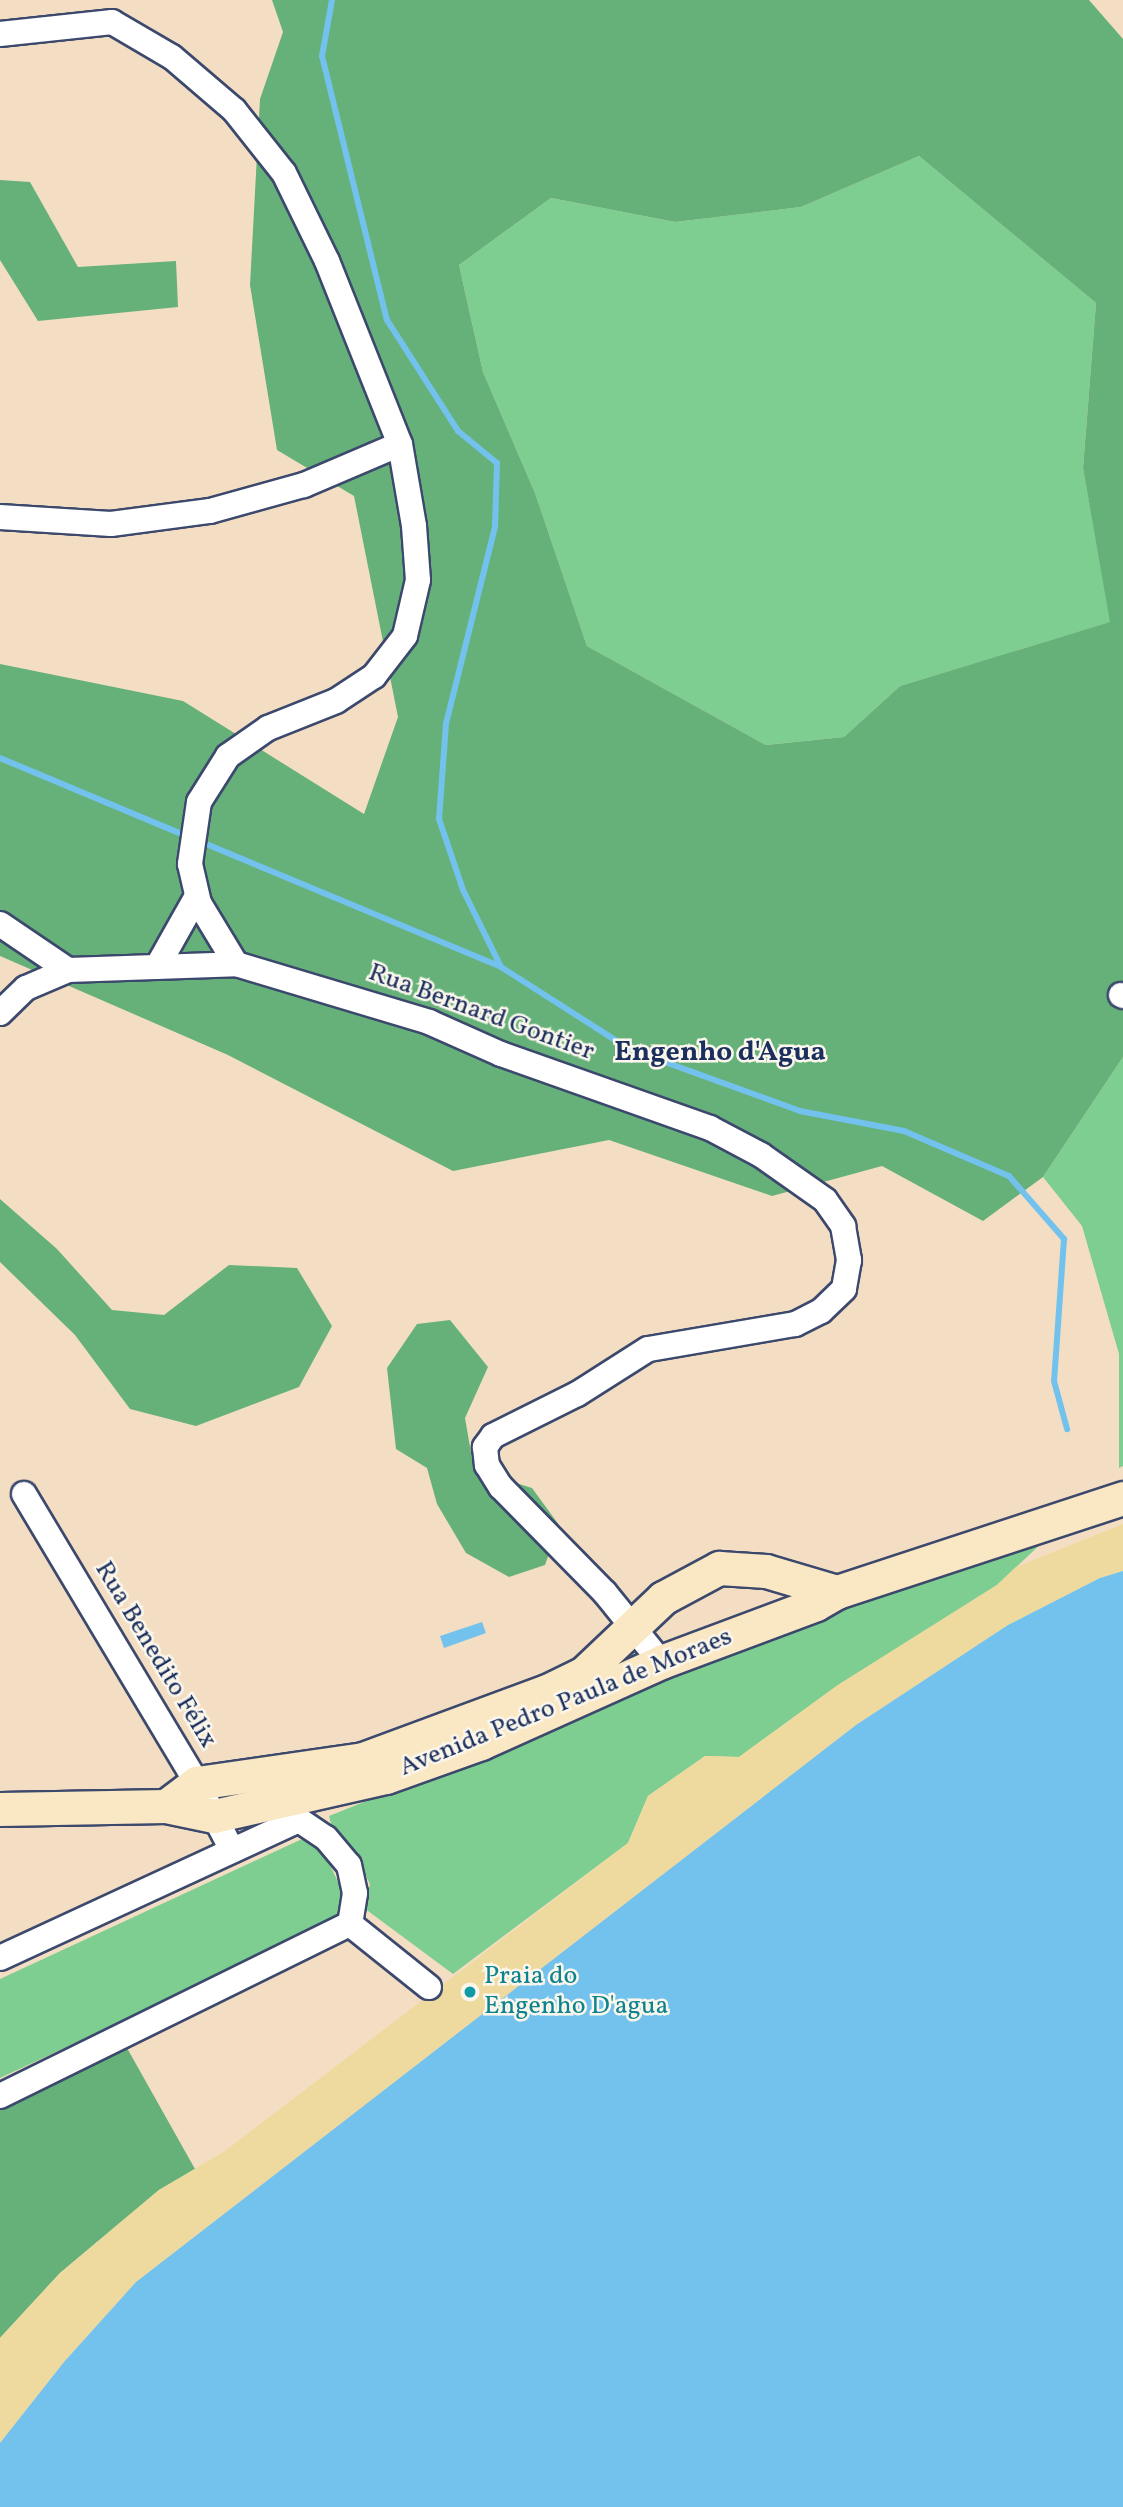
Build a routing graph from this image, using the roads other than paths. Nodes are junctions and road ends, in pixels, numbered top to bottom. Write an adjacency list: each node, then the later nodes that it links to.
1 (107, 11): 2 (street); 3 (street)
2 (0, 34)
3 (400, 444): 4 (street); 5 (street)
4 (0, 517)
5 (197, 896): 7 (street); 8 (street)
6 (0, 924): 9 (street)
7 (236, 964): 8 (street, Rua Bernard Gontier); 16 (street, Rua Bernard Gontier)
8 (157, 967): 9 (street, Rua Bernard Gontier)
9 (68, 970): 10 (street)
10 (0, 1013)
11 (24, 1494): 18 (street, Rua Benedito Félix)
12 (1123, 1498): 14 (main road, Avenida Pedro Paula de Moraes)
13 (766, 1571): 14 (main road, Avenida Pedro Paula de Moraes); 15 (main road); 16 (main road, Avenida Pedro Paula de Moraes)
14 (837, 1592): 15 (main road, Avenida Pedro Paula de Moraes)
15 (771, 1619): 17 (main road, Avenida Pedro Paula de Moraes)
16 (635, 1627): 17 (street, Rua Bernard Gontier); 18 (main road, Avenida Pedro Paula de Moraes)
17 (661, 1662): 21 (main road, Avenida Pedro Paula de Moraes)
18 (197, 1783): 19 (main road, Avenida Pedro Paula de Moraes); 22 (street, Rua Benedito Félix)
19 (166, 1806): 20 (main road, Avenida Pedro Paula de Moraes); 22 (main road, Avenida Pedro Paula de Moraes)
20 (0, 1809)
21 (302, 1809): 22 (main road, Avenida Pedro Paula de Moraes); 23 (street); 24 (street)
22 (214, 1816): 23 (street, Rua Benedito Félix)
23 (232, 1850): 25 (street)
24 (350, 1924): 26 (street); 27 (street)
25 (0, 1958)
26 (429, 1987)
27 (0, 2096)

